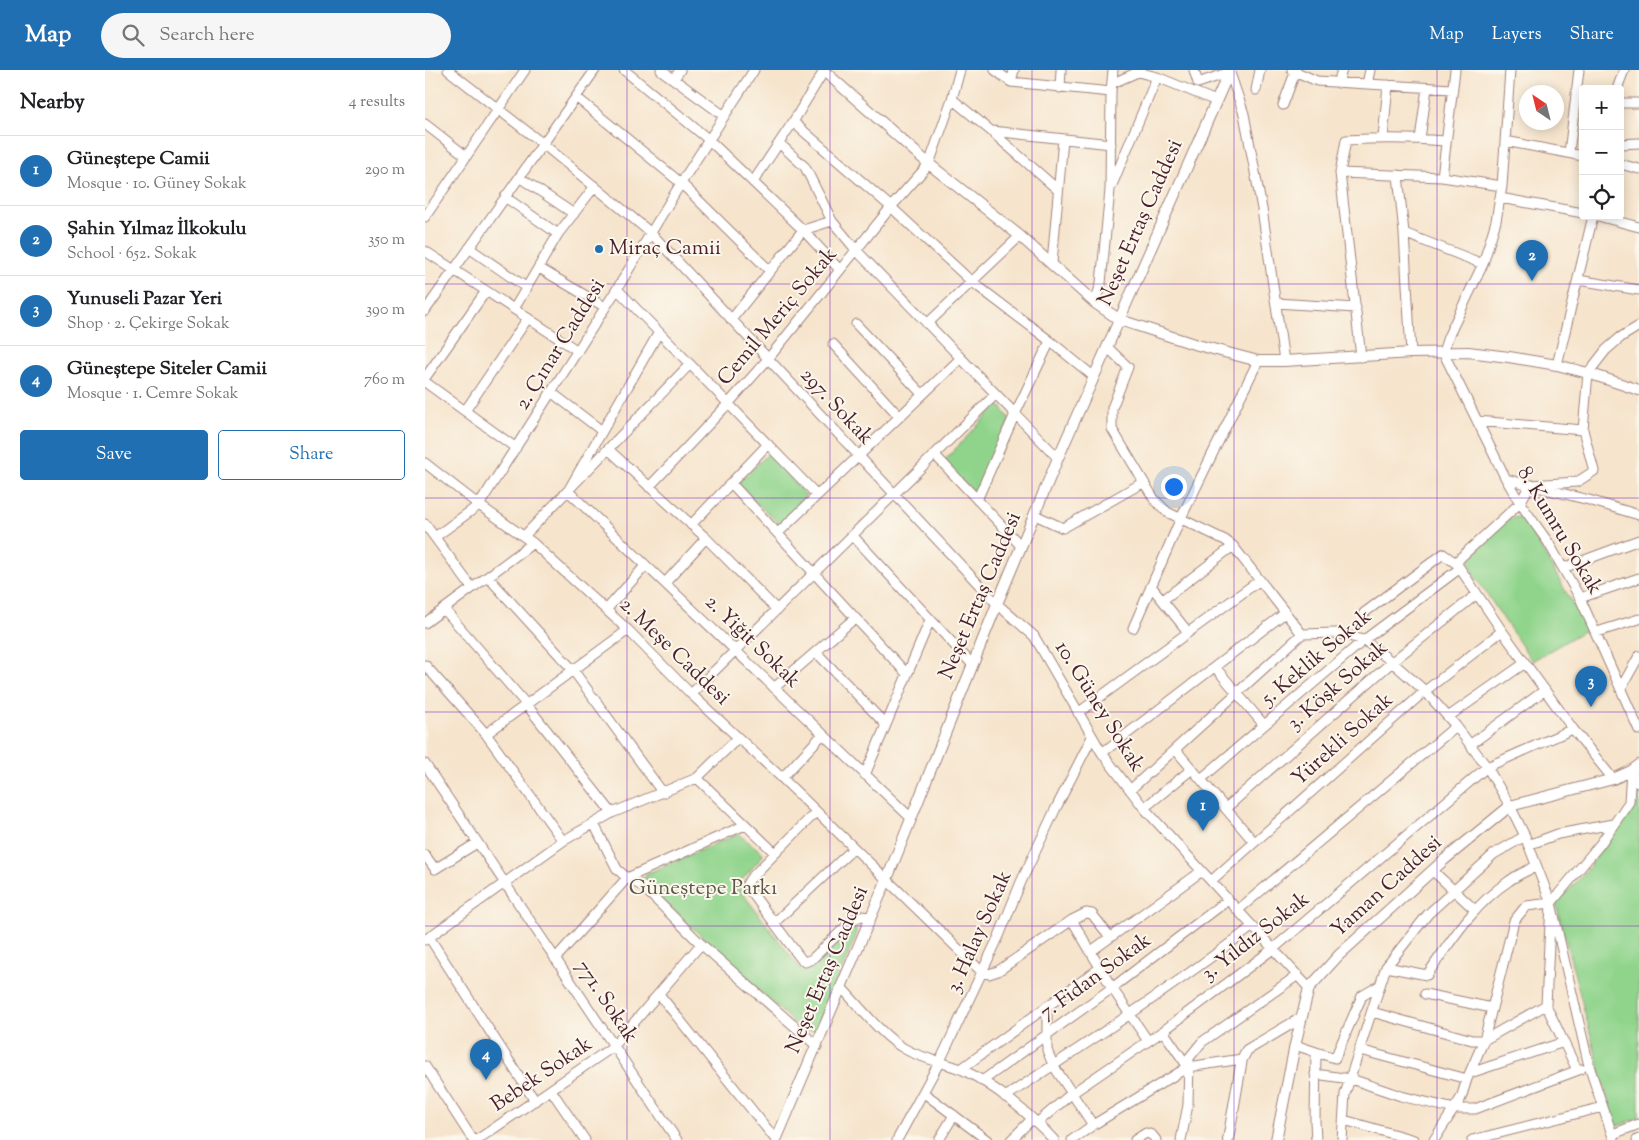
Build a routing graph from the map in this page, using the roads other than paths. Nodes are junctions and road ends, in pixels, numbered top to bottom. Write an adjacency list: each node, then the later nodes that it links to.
1 (448, 70): 25 (street, 297. Sokak)
2 (525, 70): 44 (street)
3 (595, 70): 38 (street)
4 (624, 70): 50 (street)
5 (661, 70): 27 (street)
6 (680, 70): 27 (street)
7 (823, 70): 46 (street); 63 (main road)
8 (960, 70): 39 (street)
9 (995, 70): 28 (street)
10 (1014, 70): 28 (street)
11 (1061, 70): 33 (street)
12 (1113, 70): 34 (street)
13 (1194, 70): 23 (street)
14 (1260, 70): 37 (street)
15 (1295, 70): 29 (street); 43 (street)
16 (1343, 70): 29 (street)
17 (1370, 70): 30 (street)
18 (1455, 70): 36 (street)
19 (1510, 70): 53 (street)
20 (1579, 70): 60 (street)
21 (1624, 70): 31 (street)
22 (1139, 71): 26 (street); 34 (street)
23 (1230, 71): 40 (main road, Neşet Ertaş Caddesi); 107 (street)
24 (752, 72): 45 (street, 2. Çınar Caddesi)
25 (460, 74): 44 (street, 297. Sokak)
26 (1157, 77): 40 (street); 75 (street)
27 (674, 80): 45 (street)
28 (1011, 82): 33 (street)
29 (1338, 83): 30 (street)
30 (1367, 84): 32 (street)
31 (1618, 85)
32 (1388, 86): 35 (street); 49 (street)
33 (1060, 88): 34 (street)
34 (1112, 88): 58 (street)
35 (1427, 88): 36 (street); 52 (street)
36 (1452, 89): 54 (street)
37 (1256, 90)
38 (576, 97): 57 (street); 71 (street)
39 (952, 99): 48 (street); 63 (street)
40 (1216, 101): 114 (main road, Neşet Ertaş Caddesi)
41 (1639, 103): 42 (street)
42 (1624, 104)
43 (1283, 105)
44 (498, 109): 57 (street, 297. Sokak); 62 (street)
45 (723, 115): 50 (street, 2. Çınar Caddesi)
46 (793, 122): 55 (street); 78 (street)
47 (426, 127): 62 (street)
48 (991, 131): 51 (street); 74 (street)
49 (1383, 138): 52 (street); 66 (street)
50 (708, 139): 70 (street); 71 (street, 2. Çınar Caddesi)
51 (1063, 139): 58 (street); 74 (street)
52 (1420, 139): 54 (street)
53 (1505, 141): 60 (street); 73 (street)
54 (1446, 142): 69 (street)
55 (779, 143): 70 (street); 84 (street)
56 (1639, 143): 59 (street)
57 (543, 144): 68 (street); 72 (street, 297. Sokak)
58 (1111, 144): 75 (street)
59 (1624, 144)
60 (1569, 153): 61 (street)
61 (1579, 155)
62 (467, 156): 81 (street)
63 (929, 164): 78 (street, Cemil Meriç Sokak); 90 (main road)
64 (1624, 165): 65 (street)
65 (1639, 169)
66 (1340, 173): 67 (street); 109 (street)
67 (1398, 175): 69 (street); 88 (street)
68 (519, 177): 76 (street); 80 (street)
69 (1442, 177): 73 (street)
70 (753, 182): 86 (street)
71 (681, 183): 87 (street, 2. Çınar Caddesi); 99 (street)
72 (595, 186): 80 (street); 87 (street, 297. Sokak)
73 (1502, 186): 77 (street)
74 (1058, 190): 94 (street)
75 (1110, 190): 106 (street)
76 (505, 197): 89 (street); 91 (street)
77 (1500, 198): 79 (street); 95 (street)
78 (891, 207): 92 (street, Cemil Meriç Sokak); 101 (street)
79 (1579, 212)
80 (574, 214): 89 (street)
81 (425, 217)
82 (1592, 220): 100 (street)
83 (1613, 220): 85 (street)
84 (832, 221): 86 (street); 92 (street)
85 (1639, 227)
86 (803, 230): 98 (street); 99 (street)
87 (651, 233): 103 (street, 2. Çınar Caddesi); 113 (street, 297. Sokak)
88 (1404, 233): 95 (street); 124 (street)
89 (558, 234): 96 (street)
90 (1020, 236): 94 (main road); 101 (street)
91 (469, 248): 97 (street); 102 (street)
92 (857, 250): 98 (street, Cemil Meriç Sokak); 116 (street)
93 (425, 251): 97 (street)
94 (1052, 263): 106 (main road)
95 (1483, 264): 123 (street)
96 (539, 268): 102 (street); 108 (street)
97 (454, 270): 105 (street); 111 (street)
98 (841, 270): 127 (street, Cemil Meriç Sokak)
99 (770, 271): 113 (street)
100 (1577, 280): 104 (street); 131 (street)
101 (971, 281): 116 (street); 119 (street)
102 (527, 288): 110 (street)
103 (617, 289): 108 (street, 2. Çınar Caddesi); 118 (street)
104 (1639, 290)
105 (485, 291): 110 (street); 134 (street)
106 (1095, 303): 114 (main road)
107 (1276, 303): 109 (street); 129 (street)
108 (605, 307): 122 (street, 2. Çınar Caddesi)
109 (1355, 308): 125 (street)
110 (514, 309): 112 (street)
111 (425, 311)
112 (528, 318): 122 (street); 141 (street)
113 (731, 320): 127 (street, 297. Sokak)
114 (1120, 320): 121 (main road, Neşet Ertaş Caddesi); 128 (main road)
115 (855, 324): 138 (street)
116 (927, 324): 126 (street)
117 (1639, 326): 132 (street)
118 (659, 332): 130 (street); 146 (street)
119 (1050, 341): 133 (street); 142 (street)
120 (833, 344): 143 (street)
121 (1107, 347): 133 (main road, Neşet Ertaş Caddesi); 155 (street)
122 (578, 351): 137 (street, 2. Çınar Caddesi)
123 (1443, 352): 124 (main road); 131 (main road); 144 (street, 8. Kumru Sokak)
124 (1411, 353): 125 (main road)
125 (1361, 357): 129 (main road)
126 (961, 358): 138 (street); 139 (street)
127 (768, 359): 140 (street, Cemil Meriç Sokak); 150 (street, 297. Sokak)
128 (1258, 361): 129 (main road); 167 (street)
129 (1284, 361)
130 (690, 364): 140 (street); 149 (street)
131 (1557, 365): 132 (main road)
132 (1587, 373): 136 (main road); 145 (street)
133 (1093, 376): 152 (main road, Neşet Ertaş Caddesi)
134 (425, 378)
135 (425, 382): 141 (street)
136 (1639, 390)
137 (551, 392): 146 (street); 148 (street, 2. Çınar Caddesi)
138 (922, 394): 143 (street)
139 (996, 394): 142 (street); 151 (street)
140 (728, 404): 147 (street); 158 (street, Cemil Meriç Sokak)
141 (465, 411): 148 (street)
142 (1015, 414): 152 (street); 162 (street)
143 (899, 416): 150 (street)
144 (1477, 421): 145 (street); 154 (street, 8. Kumru Sokak)
145 (1583, 430): 157 (street)
146 (602, 431): 159 (street)
147 (768, 444): 156 (street); 160 (street)
148 (515, 448): 164 (street, 2. Çınar Caddesi)
149 (608, 449): 158 (street); 159 (street)
150 (858, 456): 160 (street); 161 (street, 297. Sokak)
151 (935, 456): 161 (street); 162 (street)
152 (1058, 458): 165 (main road, Neşet Ertaş Caddesi)
153 (425, 463): 164 (street, 2. Meşe Caddesi)
154 (1506, 479): 157 (street); 163 (street, 8. Kumru Sokak)
155 (1144, 482): 165 (street); 167 (street)
156 (731, 483): 169 (street); 170 (street)
157 (1531, 485): 163 (street, 5. Keklik Sokak); 166 (street)
158 (649, 487): 169 (street)
159 (568, 491): 171 (street); 179 (street, 2. Yiğit Sokak)
160 (817, 495): 170 (street)
161 (894, 495): 172 (street); 192 (street, 297. Sokak)
162 (977, 500): 177 (street)
163 (1520, 503): 180 (street, 5. Keklik Sokak); 181 (street, 8. Kumru Sokak)
164 (479, 505): 171 (street, 2. Meşe Caddesi); 173 (street)
165 (1035, 515): 177 (main road, Neşet Ertaş Caddesi)
166 (1639, 515)
167 (1181, 518): 178 (street); 187 (street)
168 (425, 524): 173 (street)
169 (691, 525): 174 (street)
170 (778, 533): 182 (street)
171 (525, 536): 176 (street, 2. Meşe Caddesi)
172 (853, 536): 182 (street); 200 (street)
173 (435, 537): 188 (street)
174 (706, 538): 186 (street); 195 (street)
175 (1639, 540): 181 (street)
176 (533, 543): 183 (street); 194 (street, 2. Meşe Caddesi)
177 (1021, 546): 192 (main road, Neşet Ertaş Caddesi)
178 (1233, 546): 185 (street); 191 (street)
179 (646, 565): 186 (street, 2. Yiğit Sokak); 194 (street)
180 (1458, 567): 189 (street); 196 (street); 208 (street, 5. Keklik Sokak)
181 (1563, 568): 190 (street, 8. Kumru Sokak)
182 (815, 573): 195 (street); 198 (street)
183 (488, 576): 188 (street); 217 (street)
184 (1639, 578): 190 (street)
185 (1260, 580): 197 (street); 205 (street)
186 (665, 583): 209 (street, 2. Yiğit Sokak)
187 (1151, 586): 191 (street); 202 (street)
188 (472, 588): 193 (street)
189 (1477, 594): 204 (street); 212 (street, 3. Köşk Sokak)
190 (1580, 598): 206 (street, 8. Kumru Sokak)
191 (1163, 600): 205 (street)
192 (997, 604): 214 (main road, Neşet Ertaş Caddesi); 226 (street, 10. Güney Sokak)
193 (444, 609): 201 (street); 225 (street)
194 (606, 610): 203 (street, 2. Meşe Caddesi)
195 (777, 610): 209 (street)
196 (1364, 612)
197 (1285, 613): 207 (street); 216 (street)
198 (855, 618): 210 (street); 218 (street)
199 (1639, 619): 206 (street)
200 (930, 620): 214 (street); 218 (street)
201 (425, 622)
202 (1133, 628)
203 (628, 630): 217 (street); 223 (street, 2. Meşe Caddesi)
204 (1503, 631): 213 (street); 222 (street, Yürekli Sokak)
205 (1188, 632): 226 (street)
206 (1597, 632): 220 (street, 8. Kumru Sokak)
207 (1302, 634): 208 (street); 224 (street)
208 (1364, 640): 212 (street); 229 (street, 5. Keklik Sokak)
209 (735, 651): 219 (street, 2. Yiğit Sokak); 223 (street)
210 (816, 652): 219 (street); 228 (street)
211 (1639, 658): 220 (street)
212 (1392, 662): 222 (street); 254 (street, 3. Köşk Sokak)
213 (1525, 663): 221 (street); 227 (street)
214 (972, 664): 257 (main road, Neşet Ertaş Caddesi)
215 (425, 665): 233 (street)
216 (1215, 667): 224 (street); 239 (street)
217 (573, 670): 225 (street); 251 (street)
218 (907, 674): 228 (street)
219 (774, 688): 234 (street, 2. Yiğit Sokak)
220 (1621, 688): 232 (street, 8. Kumru Sokak)
221 (1545, 690): 231 (street); 237 (street)
222 (1425, 691): 227 (street); 264 (street, Yürekli Sokak)
223 (691, 694): 236 (street, 2. Meşe Caddesi)
224 (1237, 694): 229 (street); 238 (street)
225 (526, 704): 233 (street); 256 (street)
226 (1078, 713): 235 (street, 10. Güney Sokak)
227 (1448, 717): 230 (street)
228 (886, 725): 244 (street)
229 (1264, 725): 247 (street, 5. Keklik Sokak)
230 (1456, 726): 237 (street); 278 (street)
231 (1573, 729): 241 (street, 3. Yıldız Sokak); 248 (street)
232 (1639, 730)
233 (486, 734): 261 (street)
234 (823, 734): 244 (street, 2. Yiğit Sokak); 246 (street)
235 (1092, 737): 239 (street, 10. Güney Sokak); 292 (street, 3. Halay Sokak)
236 (738, 738): 245 (street); 246 (street, 2. Meşe Caddesi)
237 (1471, 744): 241 (street)
238 (1175, 749): 243 (street); 250 (street)
239 (1102, 753): 250 (street, 10. Güney Sokak)
240 (425, 764): 263 (street, 771. Sokak)
241 (1487, 767): 252 (street); 287 (street, 3. Yıldız Sokak)
242 (1635, 768): 248 (main road, Yaman Caddesi); 249 (street); 260 (street)
243 (1192, 769): 247 (street); 253 (street)
244 (865, 775): 257 (street, 2. Yiğit Sokak)
245 (697, 778): 251 (street); 259 (street)
246 (782, 778): 255 (street, 2. Meşe Caddesi)
247 (1201, 779): 254 (street)
248 (1613, 779): 252 (main road, Yaman Caddesi)
249 (1639, 784)
250 (1130, 790): 253 (street, 10. Güney Sokak)
251 (663, 793): 256 (street)
252 (1510, 806): 262 (street); 269 (main road, Yaman Caddesi)
253 (1144, 808): 270 (street, 10. Güney Sokak)
254 (1226, 808): 264 (street)
255 (816, 812): 265 (street, 2. Meşe Caddesi); 266 (street)
256 (612, 814): 258 (street)
257 (911, 818): 272 (main road, Neşet Ertaş Caddesi)
258 (594, 824): 261 (street); 271 (street)
259 (745, 824): 266 (street); 271 (street)
260 (1613, 824): 262 (street); 277 (street)
261 (563, 841): 274 (street)
262 (1526, 841): 268 (street); 275 (street)
263 (477, 842): 267 (street); 274 (street, 771. Sokak)
264 (1254, 842): 273 (street, Yürekli Sokak)
265 (853, 849): 272 (street, 2. Meşe Caddesi); 282 (street)
266 (775, 853): 282 (street)
267 (425, 855)
268 (1536, 866): 277 (street); 279 (street)
269 (1433, 870): 275 (street); 297 (main road, Yaman Caddesi)
270 (1202, 871): 273 (street, 10. Güney Sokak); 284 (street)
271 (627, 878): 286 (street); 289 (street)
272 (887, 879): 280 (main road, Neşet Ertaş Caddesi); 292 (street, 2. Meşe Caddesi)
273 (1211, 881): 276 (street, 10. Güney Sokak)
274 (505, 884): 285 (street); 289 (street, 771. Sokak)
275 (1455, 890): 279 (street); 290 (street)
276 (1229, 900): 278 (street, 10. Güney Sokak); 296 (street, 7. Fidan Sokak)
277 (1551, 902): 300 (street); 302 (street); 320 (street)
278 (1238, 910): 283 (street, 10. Güney Sokak)
279 (1475, 910): 290 (street)
280 (870, 917): 282 (street); 295 (main road, Neşet Ertaş Caddesi)
281 (1072, 920): 284 (street); 288 (street); 292 (street)
282 (774, 923)
283 (1253, 926): 287 (street, 10. Güney Sokak); 304 (street)
284 (1110, 938): 288 (street)
285 (427, 939): 332 (street)
286 (701, 944): 298 (street, Bebek Sokak); 312 (street)
287 (1273, 949): 293 (street, 10. Güney Sokak); 306 (street, 3. Yıldız Sokak)
288 (1090, 952): 291 (street)
289 (555, 959): 311 (street, 771. Sokak)
290 (1385, 967): 294 (street)
291 (1100, 968): 296 (street); 301 (street)
292 (981, 972): 317 (street, 3. Halay Sokak)
293 (1298, 976): 297 (street, 10. Güney Sokak); 321 (street)
294 (1379, 986): 303 (street); 315 (street)
295 (841, 988): 312 (main road, Neşet Ertaş Caddesi); 317 (street)
296 (1112, 988): 304 (street); 307 (street, 7. Fidan Sokak)
297 (1309, 988): 305 (main road, Yaman Caddesi)
298 (659, 994): 311 (street, Bebek Sokak); 346 (street)
299 (1425, 994): 302 (street)
300 (1547, 1005): 308 (street); 310 (street)
301 (1047, 1006): 307 (street); 322 (street)
302 (1492, 1008): 308 (street)
303 (1372, 1012): 308 (street); 314 (street)
304 (1130, 1015): 309 (street); 318 (street)
305 (1301, 1018): 313 (main road, Yaman Caddesi); 316 (main road)
306 (1163, 1031): 309 (street, 3. Yıldız Sokak); 321 (street)
307 (1047, 1035): 318 (street); 327 (street, 7. Fidan Sokak)
308 (1484, 1040): 325 (street)
309 (1147, 1041): 330 (street, 3. Yıldız Sokak)
310 (1564, 1042): 323 (street); 325 (street)
311 (614, 1046): 328 (street, Bebek Sokak); 345 (street, 771. Sokak)
312 (817, 1046): 346 (main road, Neşet Ertaş Caddesi)
313 (1295, 1046): 315 (street); 355 (main road, Yaman Caddesi)
314 (1360, 1050): 325 (street); 326 (street)
315 (1316, 1052): 324 (street)
316 (1242, 1059): 321 (street); 354 (main road)
317 (940, 1062): 322 (street); 329 (street, 3. Halay Sokak)
318 (1053, 1065): 330 (street); 331 (street)
319 (425, 1066): 343 (street)
320 (1589, 1066): 323 (street); 333 (street)
321 (1188, 1067): 339 (street); 353 (street)
322 (961, 1070): 327 (street)
323 (1577, 1070): 334 (street)
324 (1315, 1074): 326 (street); 356 (street)
325 (1469, 1076): 334 (street)
326 (1351, 1079): 334 (street); 336 (street)
327 (982, 1081): 331 (street)
328 (551, 1090): 332 (street, Bebek Sokak); 344 (street)
329 (924, 1093): 335 (street); 342 (street, 3. Halay Sokak)
330 (1071, 1094): 337 (street, 3. Yıldız Sokak); 339 (street)
331 (1005, 1097): 337 (street)
332 (535, 1101): 343 (street, Bebek Sokak)
333 (1603, 1107): 340 (street); 360 (street)
334 (1455, 1109): 359 (street)
335 (953, 1114): 347 (street); 348 (street)
336 (1344, 1120): 357 (street); 358 (street)
337 (1034, 1121): 341 (street); 349 (street, 3. Yıldız Sokak)
338 (1639, 1124): 340 (street)
339 (1093, 1125): 350 (street)
340 (1613, 1137)
341 (1050, 1138)
342 (901, 1139)
343 (475, 1140)
344 (585, 1140)
345 (677, 1140)
346 (776, 1140)
347 (939, 1140)
348 (987, 1140)
349 (1011, 1140)
350 (1072, 1140)
351 (1135, 1140): 352 (street)
352 (1156, 1140)
353 (1181, 1140)
354 (1228, 1140)
355 (1276, 1140)
356 (1316, 1140)
357 (1342, 1140)
358 (1414, 1140)
359 (1434, 1140)
360 (1472, 1140)

